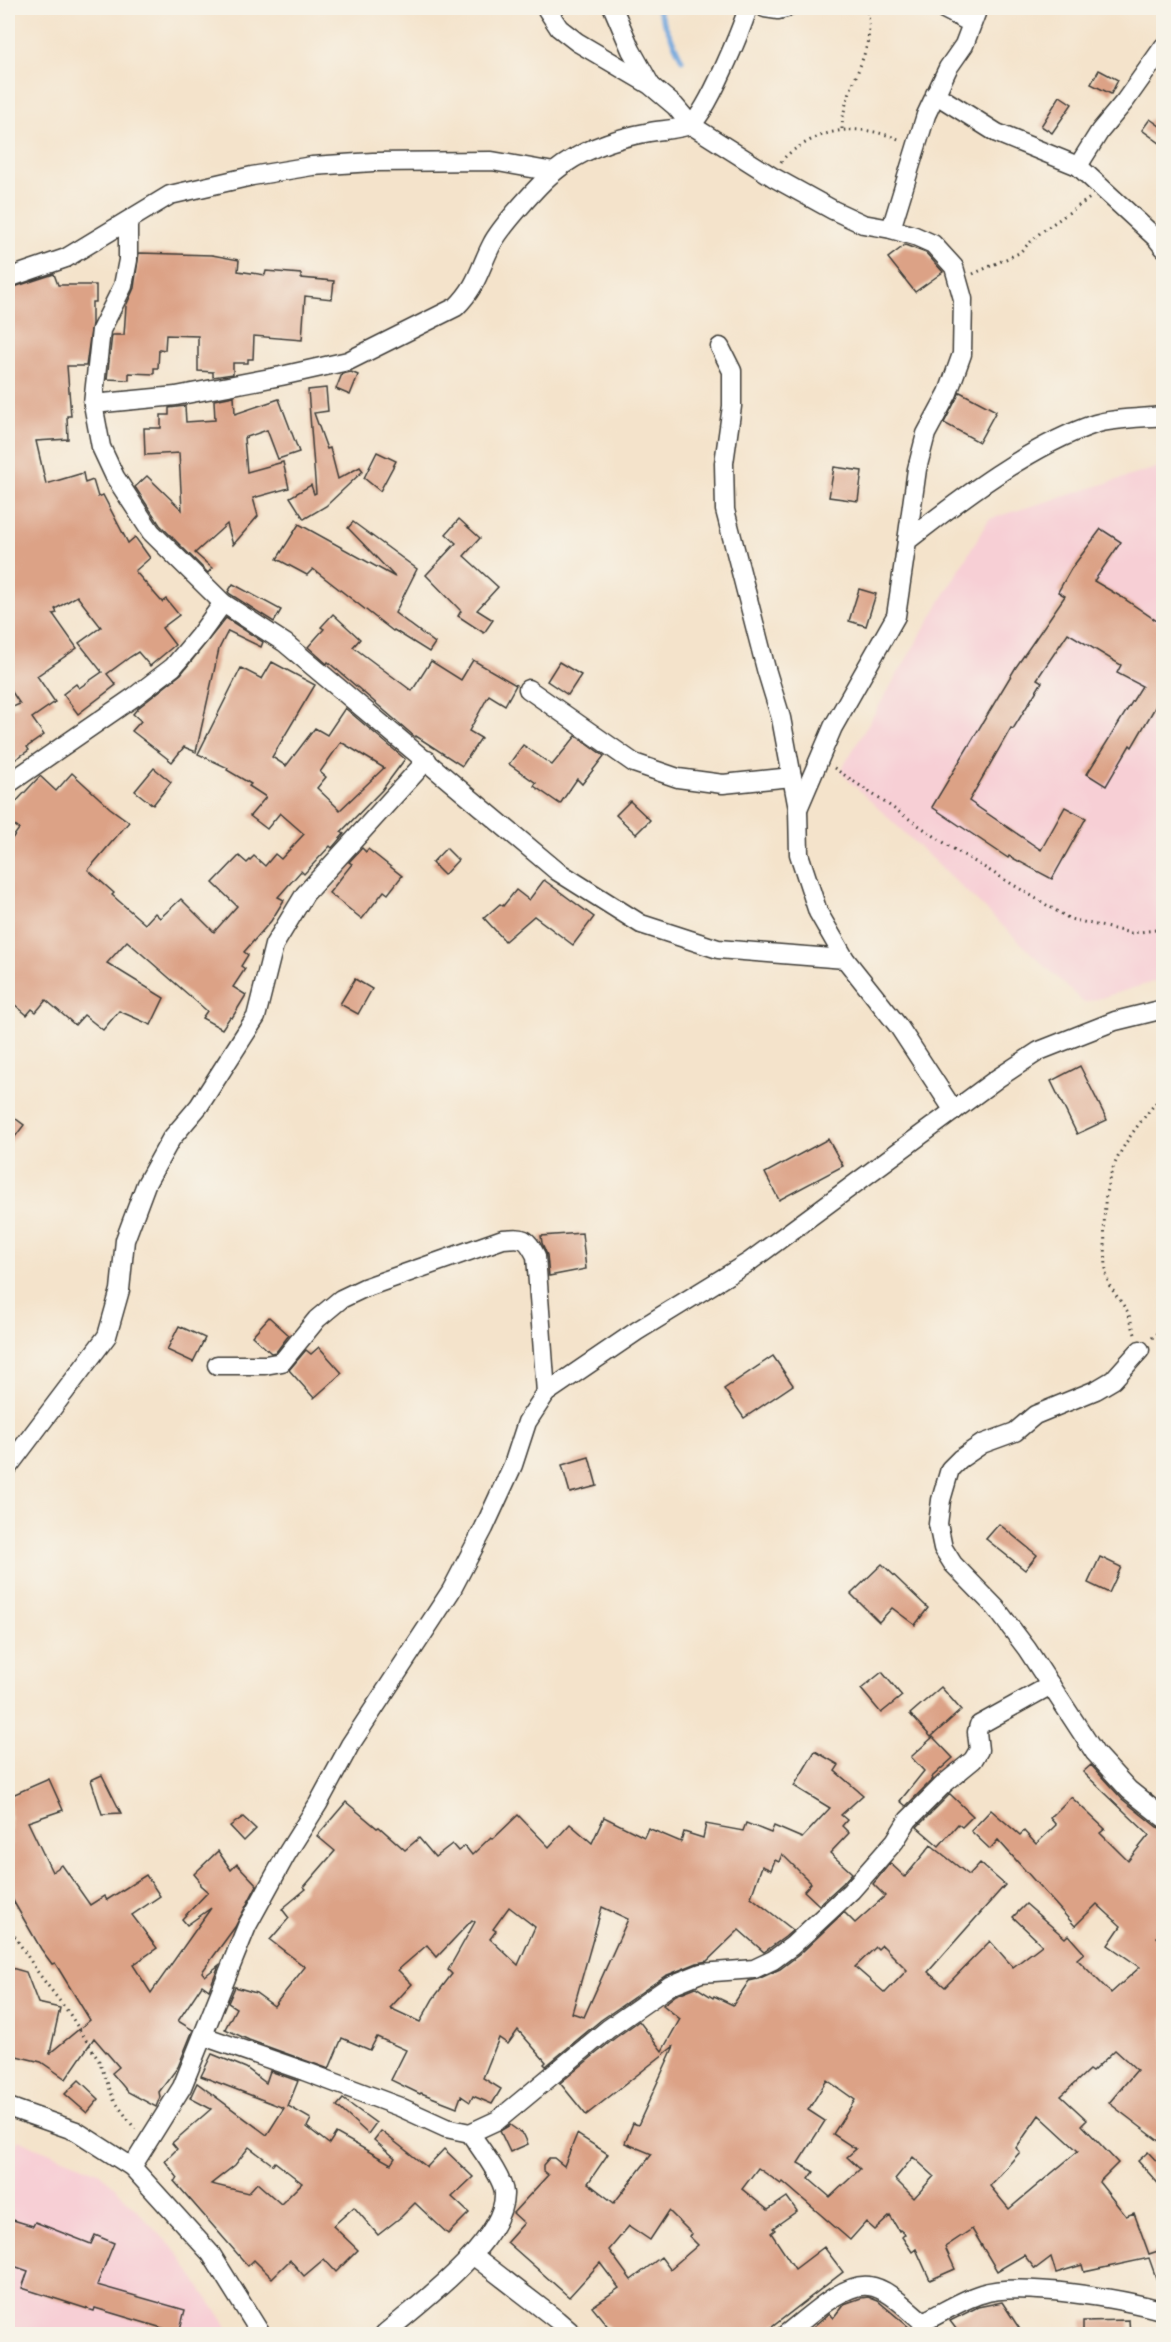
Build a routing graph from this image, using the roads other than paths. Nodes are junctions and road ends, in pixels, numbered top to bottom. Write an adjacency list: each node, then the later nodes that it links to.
1 (546, 8): 9 (street)
2 (613, 8): 9 (street)
3 (748, 8): 11 (street)
4 (765, 8): 5 (street)
5 (786, 8)
6 (942, 8): 7 (street)
7 (975, 15): 10 (street)
8 (1164, 46): 12 (street)
9 (651, 85): 11 (street)
10 (935, 94): 12 (street); 15 (street)
11 (691, 125): 13 (street); 15 (street)
12 (1078, 166): 16 (street)
13 (554, 172): 14 (street); 19 (street)
14 (128, 221): 17 (street); 19 (street)
15 (891, 229): 21 (street)
16 (1164, 248)
17 (8, 278)
18 (720, 347): 25 (street)
19 (93, 404): 22 (street)
20 (1164, 416): 21 (street)
21 (907, 541): 27 (street)
22 (223, 603): 24 (street); 26 (street)
23 (528, 689): 25 (street)
24 (426, 760): 28 (street); 34 (street)
25 (792, 777): 27 (street)
26 (8, 784)
27 (798, 809): 28 (street)
28 (845, 959): 30 (street)
29 (1164, 1009): 30 (street)
30 (954, 1111): 33 (street)
31 (1140, 1350): 35 (street)
32 (217, 1365): 33 (street)
33 (546, 1393): 37 (street)
34 (8, 1467)
35 (1052, 1685): 36 (street); 39 (street)
36 (1164, 1818)
37 (203, 2036): 39 (street); 40 (street)
38 (8, 2108): 40 (street)
39 (470, 2133): 41 (street)
40 (132, 2167): 44 (street)
41 (474, 2256): 45 (street); 46 (street)
42 (1164, 2311): 43 (street)
43 (928, 2328): 47 (street)
44 (261, 2334)
45 (384, 2334)
46 (573, 2334)
47 (786, 2334)

